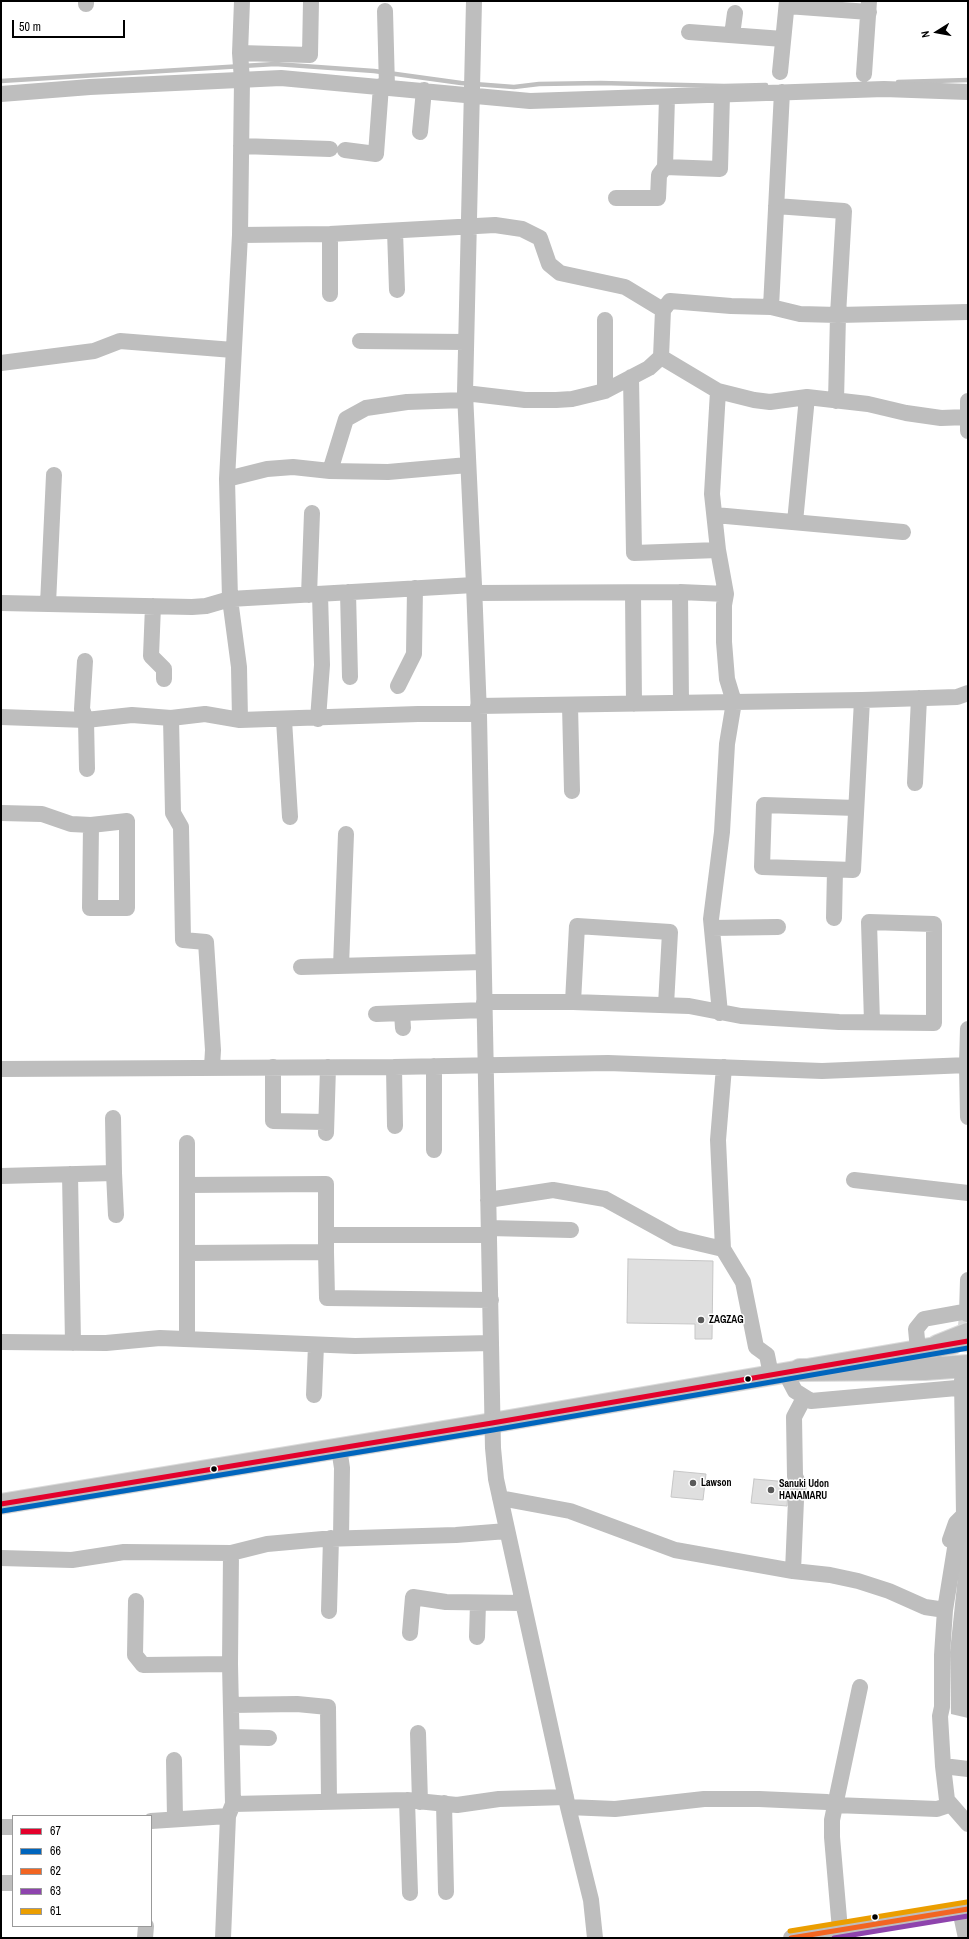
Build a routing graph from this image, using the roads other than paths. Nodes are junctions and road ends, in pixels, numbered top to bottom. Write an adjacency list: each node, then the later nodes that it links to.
1 (242, 1): 11 (street)
2 (311, 1): 11 (street)
3 (474, 1): 15 (street)
4 (787, 3): 5 (street); 10 (street)
5 (869, 6): 13 (street)
6 (385, 11): 14 (street)
7 (735, 13): 9 (street)
8 (689, 32): 9 (street)
9 (732, 35): 10 (street)
10 (783, 39): 12 (street)
11 (241, 68): 14 (street); 19 (street); 23 (street)
12 (780, 72)
13 (864, 74)
14 (385, 84): 16 (street); 23 (street)
15 (472, 88): 16 (street); 21 (street); 27 (street)
16 (424, 90): 22 (street)
17 (782, 92): 18 (street); 20 (street); 26 (street)
18 (968, 92)
19 (1, 94)
20 (722, 95): 21 (street); 24 (street)
21 (667, 97): 24 (street)
22 (420, 132)
23 (241, 146): 29 (street)
24 (665, 167): 25 (street)
25 (616, 198)
26 (776, 206): 33 (street); 36 (street)
27 (469, 226): 28 (street); 34 (street); 39 (street)
28 (395, 231): 30 (street); 31 (street)
29 (240, 234): 30 (street); 40 (street)
30 (330, 234): 32 (street)
31 (397, 290)
32 (330, 294)
33 (771, 307): 34 (street); 36 (street)
34 (663, 310): 41 (street)
35 (968, 312): 36 (street)
36 (838, 315): 48 (street)
37 (606, 320): 45 (street)
38 (360, 341): 39 (street)
39 (466, 342): 46 (street)
40 (233, 350): 42 (street); 55 (street)
41 (660, 357): 43 (street); 44 (street)
42 (1, 363)
43 (631, 377): 45 (street); 60 (street)
44 (718, 390): 47 (street); 57 (street)
45 (605, 391): 46 (street)
46 (465, 397): 52 (street); 53 (street)
47 (807, 397): 48 (street); 58 (street)
48 (836, 401): 50 (street)
49 (968, 401): 50 (street)
50 (968, 417): 51 (street)
51 (968, 431)
52 (468, 465): 53 (street); 62 (street)
53 (330, 471): 55 (street)
54 (54, 475): 70 (street)
55 (227, 479): 68 (street)
56 (312, 513): 66 (street)
57 (715, 515): 58 (street); 60 (street)
58 (795, 522): 59 (street)
59 (903, 532)
60 (718, 550): 67 (street)
61 (415, 588): 62 (street); 63 (street); 75 (street)
62 (475, 589): 64 (street); 83 (street)
63 (348, 592): 66 (street); 73 (street)
64 (633, 592): 65 (street); 81 (street)
65 (680, 592): 67 (street); 80 (street)
66 (314, 594): 68 (street); 86 (street)
67 (726, 594): 79 (street)
68 (230, 599): 71 (street); 88 (street)
69 (1, 603): 70 (street)
70 (48, 604): 71 (street)
71 (153, 606): 74 (street)
72 (85, 660): 87 (street)
73 (350, 677)
74 (164, 679)
75 (398, 686)
76 (968, 693): 77 (street)
77 (920, 698): 78 (street); 91 (street)
78 (862, 700): 79 (street); 93 (street)
79 (734, 702): 80 (street); 101 (street)
80 (681, 703): 81 (street)
81 (634, 704): 82 (street)
82 (570, 705): 83 (street); 92 (street)
83 (478, 710): 86 (street); 102 (street)
84 (1, 716): 87 (street)
85 (171, 718): 87 (street); 88 (street); 116 (street)
86 (318, 719): 89 (street)
87 (86, 720): 90 (street)
88 (240, 720): 89 (street)
89 (284, 720): 95 (street)
90 (87, 769)
91 (915, 783)
92 (572, 791)
93 (856, 808): 98 (street); 98 (street)
94 (1, 813): 96 (street)
95 (290, 817)
96 (91, 825): 96 (street)
97 (346, 834): 103 (street)
98 (835, 870): 99 (street)
99 (834, 918)
100 (778, 927): 101 (street)
101 (712, 928): 108 (street)
102 (483, 962): 103 (street); 107 (street)
103 (341, 966): 104 (street)
104 (301, 967)
105 (573, 1002): 106 (street); 106 (street); 107 (street)
106 (666, 1005): 108 (street)
107 (484, 1006): 109 (street); 113 (street)
108 (720, 1013): 110 (street)
109 (376, 1014)
110 (872, 1022): 110 (street)
111 (968, 1029): 112 (street)
112 (967, 1049): 114 (street)
113 (484, 1061): 115 (street); 120 (street); 133 (street)
114 (967, 1065): 120 (street); 122 (street)
115 (434, 1066): 119 (street); 126 (street)
116 (212, 1067): 117 (street); 121 (street)
117 (273, 1067): 118 (street); 118 (street)
118 (328, 1067): 119 (street)
119 (394, 1067): 124 (street)
120 (724, 1067): 138 (street)
121 (1, 1069)
122 (968, 1117)
123 (113, 1118): 127 (street)
124 (395, 1126)
125 (187, 1143): 131 (street)
126 (434, 1150)
127 (114, 1173): 128 (street); 134 (street)
128 (70, 1174): 129 (street); 147 (street)
129 (1, 1176)
130 (854, 1180): 132 (street)
131 (187, 1185): 137 (street); 140 (street)
132 (968, 1193)
133 (488, 1200): 136 (street); 138 (street)
134 (116, 1215)
135 (571, 1230): 136 (street)
136 (489, 1231): 137 (street); 142 (street)
137 (326, 1235): 139 (street)
138 (723, 1249): 151 (street)
139 (326, 1252): 140 (street); 142 (street)
140 (187, 1253): 144 (street)
141 (968, 1280): 143 (street)
142 (491, 1300): 148 (street)
143 (968, 1317): 150 (highway); 150 (street)
144 (187, 1339): 147 (street); 149 (street)
145 (968, 1341): 150 (main road)
146 (1, 1342): 147 (street)
147 (73, 1343)
148 (491, 1343): 149 (street); 155 (street)
149 (316, 1345): 153 (street)
150 (928, 1348): 151 (main road)
151 (785, 1372): 152 (highway); 154 (street); 155 (main road)
152 (965, 1380): 154 (street); 165 (street)
153 (314, 1395)
154 (804, 1398): 164 (street)
155 (492, 1423): 156 (main road); 157 (street)
156 (339, 1448): 158 (main road); 161 (street)
157 (500, 1498): 160 (street); 164 (street)
158 (1, 1504)
159 (968, 1528): 165 (street)
160 (507, 1531): 161 (street); 168 (street)
161 (336, 1538): 162 (street); 170 (street)
162 (231, 1553): 163 (street); 173 (street)
163 (1, 1558)
164 (793, 1571): 169 (street)
165 (948, 1585): 169 (street)
166 (136, 1602): 173 (street)
167 (478, 1603): 168 (street); 171 (street); 172 (street)
168 (523, 1603): 185 (street)
169 (945, 1610): 180 (street)
170 (329, 1611)
171 (410, 1633)
172 (477, 1637)
173 (230, 1664): 175 (street)
174 (860, 1687): 187 (street)
175 (231, 1705): 177 (street); 184 (street)
176 (418, 1733): 183 (street)
177 (232, 1736): 178 (street); 188 (street)
178 (269, 1738)
179 (174, 1760): 189 (street)
180 (943, 1766): 181 (street); 182 (street)
181 (968, 1769)
182 (947, 1800): 187 (street); 191 (street)
183 (413, 1801): 184 (street); 186 (street); 196 (street)
184 (329, 1802): 188 (street)
185 (567, 1802): 186 (street); 187 (street); 203 (street)
186 (444, 1803): 197 (street)
187 (835, 1805): 200 (street)
188 (230, 1810): 189 (street); 202 (street)
189 (175, 1819): 190 (street)
190 (152, 1821)
191 (968, 1824)
192 (1, 1827): 193 (street)
193 (12, 1827)
194 (1, 1883): 195 (street)
195 (12, 1883)
196 (410, 1892)
197 (446, 1892)
198 (964, 1910): 200 (street); 205 (street)
199 (146, 1927): 201 (street)
200 (840, 1930): 204 (street)
201 (145, 1938)
202 (223, 1938)
203 (595, 1938)
204 (791, 1938)
205 (966, 1938)

